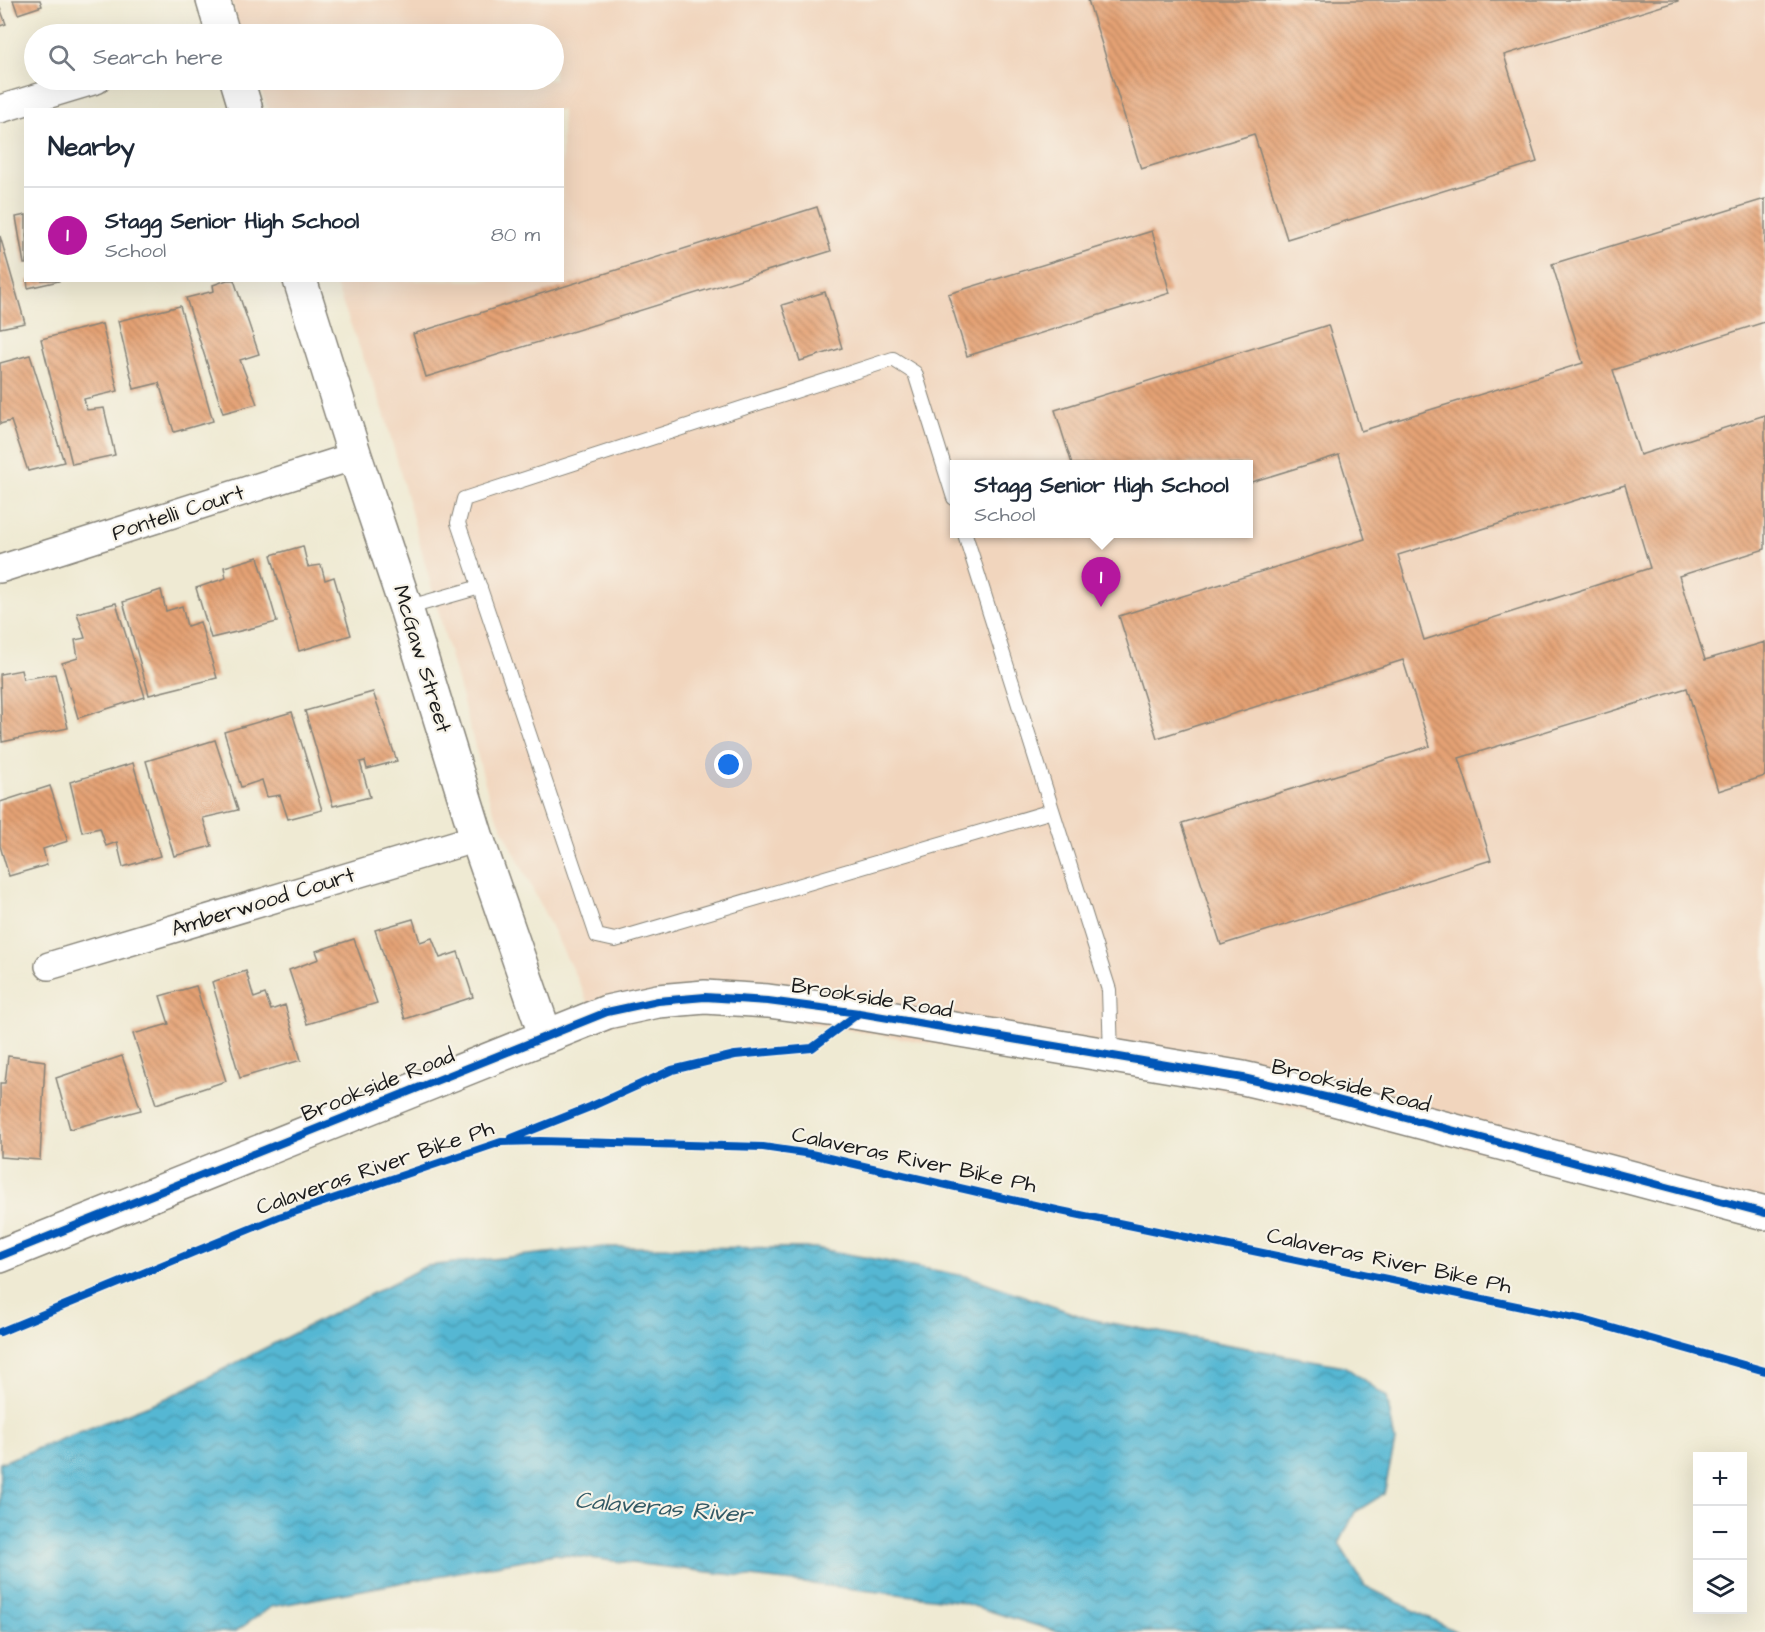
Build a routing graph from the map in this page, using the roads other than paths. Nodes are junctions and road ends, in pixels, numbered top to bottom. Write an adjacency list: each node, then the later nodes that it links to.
1 (213, 0): 2 (street)
2 (220, 24)
3 (64, 90): 6 (street)
4 (240, 90): 5 (street)
5 (245, 108)
6 (0, 110)
7 (301, 282): 8 (street, McGaw Street)
8 (356, 456): 11 (street, Pontelli Court); 13 (street, McGaw Street)
9 (950, 485): 12 (lane)
10 (966, 538): 14 (lane)
11 (0, 569)
12 (480, 587): 13 (lane); 14 (lane)
13 (406, 608): 15 (street, McGaw Street)
14 (1052, 811): 18 (lane)
15 (477, 838): 16 (street, Amberwood Court); 17 (street, McGaw Street)
16 (49, 966)
17 (546, 1037): 18 (street, Brookside Road); 20 (street, Brookside Road)
18 (1112, 1056): 19 (street, Brookside Road)
19 (1765, 1213)
20 (0, 1256)

